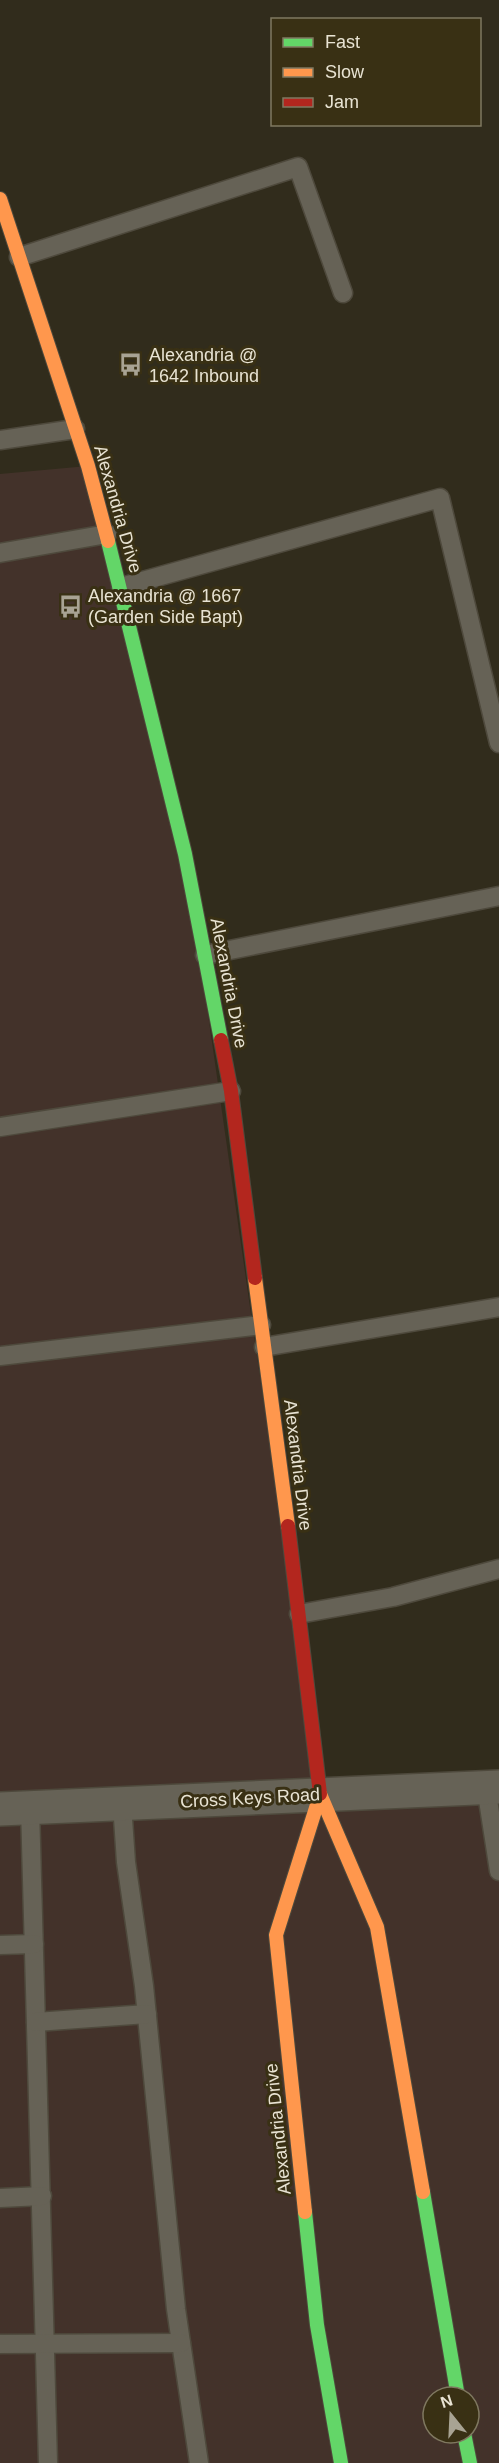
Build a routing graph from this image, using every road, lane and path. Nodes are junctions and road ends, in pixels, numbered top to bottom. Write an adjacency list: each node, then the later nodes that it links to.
1 (0, 200): 2 (main road, Alexandria Drive)
2 (5, 229): 3 (main road, Alexandria Drive)
3 (19, 257): 4 (lane); 5 (main road, Alexandria Drive)
4 (343, 293)
5 (75, 429): 6 (lane); 7 (main road, Alexandria Drive)
6 (0, 440)
7 (107, 534): 8 (lane); 9 (main road, Alexandria Drive)
8 (0, 553)
9 (121, 587): 10 (lane); 12 (main road, Alexandria Drive)
10 (499, 742)
11 (499, 896): 12 (lane)
12 (205, 955): 13 (main road, Alexandria Drive)
13 (231, 1091): 14 (lane); 16 (main road, Alexandria Drive)
14 (0, 1127)
15 (499, 1307): 17 (lane)
16 (261, 1325): 17 (main road, Alexandria Drive); 18 (lane)
17 (264, 1347): 20 (main road, Alexandria Drive)
18 (0, 1356)
19 (499, 1569): 20 (lane)
20 (299, 1614): 22 (main road, Alexandria Drive)
21 (493, 1787): 22 (street, Cross Keys Road); 25 (lane)
22 (320, 1795): 23 (street, Cross Keys Road); 35 (main road, Alexandria Drive); 39 (main road, Alexandria Drive)
23 (122, 1804): 24 (street, Cross Keys Road); 28 (lane)
24 (15, 1808): 26 (lane)
25 (499, 1871)
26 (34, 1944): 27 (lane); 29 (lane)
27 (0, 1945)
28 (147, 2014): 29 (lane); 32 (lane)
29 (36, 2022): 30 (lane)
30 (42, 2196): 31 (lane); 34 (lane)
31 (0, 2198)
32 (181, 2343): 34 (lane); 38 (lane)
33 (0, 2344): 34 (lane)
34 (46, 2344): 37 (lane)
35 (456, 2385)
36 (466, 2445): 40 (main road)
37 (48, 2463)
38 (200, 2463)
39 (341, 2463)
40 (470, 2463)

